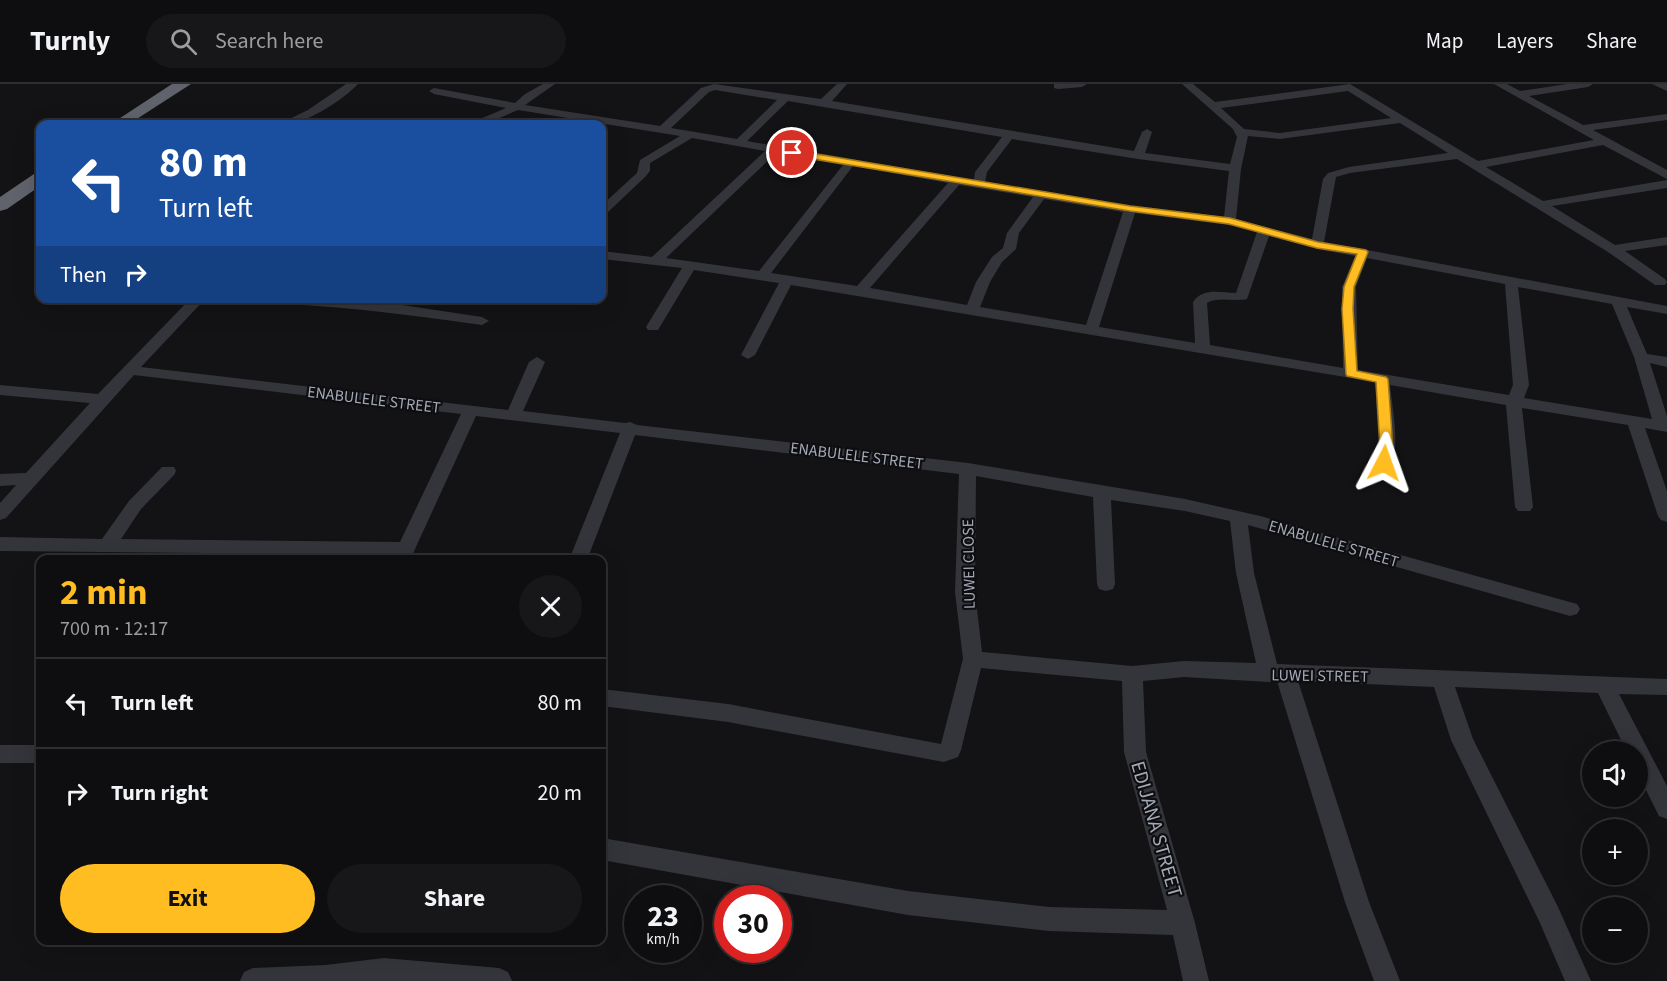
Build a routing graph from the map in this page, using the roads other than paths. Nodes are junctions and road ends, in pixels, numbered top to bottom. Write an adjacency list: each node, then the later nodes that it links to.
1 (171, 84): 24 (highway)
2 (183, 84): 25 (highway)
3 (353, 84): 26 (street)
4 (527, 84): 12 (street)
5 (764, 84): 17 (street)
6 (842, 84): 20 (street)
7 (1082, 84): 14 (street)
8 (1187, 84): 21 (street)
9 (1499, 84): 18 (street)
10 (1588, 84): 18 (street)
11 (1657, 84): 15 (street)
12 (547, 86): 22 (street)
13 (1347, 86): 21 (street); 29 (street)
14 (1060, 88)
15 (1667, 88)
16 (434, 91): 22 (street)
17 (754, 94): 19 (street); 32 (street)
18 (1521, 94): 31 (street)
19 (785, 98): 20 (street); 38 (street)
20 (823, 103): 36 (street)
21 (1212, 106): 34 (street)
22 (517, 107): 27 (street); 28 (street)
23 (1667, 117): 31 (street)
24 (114, 120)
25 (125, 120)
26 (293, 120)
27 (486, 120)
28 (588, 120)
29 (1401, 120): 34 (street); 40 (street)
30 (606, 123): 32 (street)
31 (1579, 129): 37 (street)
32 (662, 130): 35 (street)
33 (1147, 132): 41 (street)
34 (1241, 132): 46 (street)
35 (689, 135): 38 (street); 57 (street)
36 (1009, 135): 41 (street); 51 (street)
37 (1605, 141): 44 (street); 45 (street)
38 (740, 143): 39 (street)
39 (772, 150): 43 (street); 66 (street)
40 (1460, 155): 45 (street); 62 (street)
41 (1138, 156): 46 (street)
42 (1667, 162): 44 (street)
43 (850, 163): 50 (street); 68 (street)
44 (1647, 164): 48 (street)
45 (1477, 165): 56 (street)
46 (1235, 168): 59 (street)
47 (36, 173): 54 (highway)
48 (1667, 175)
49 (36, 181): 55 (highway)
50 (956, 181): 51 (street); 72 (street)
51 (979, 184): 53 (street)
52 (1667, 184): 56 (street)
53 (1041, 194): 58 (street); 76 (street)
54 (0, 196)
55 (0, 205)
56 (1539, 205): 63 (street)
57 (606, 207)
58 (1130, 209): 59 (street); 80 (street)
59 (1230, 221): 60 (street)
60 (1264, 231): 62 (street); 81 (street)
61 (1667, 241): 63 (street)
62 (1317, 245): 64 (street)
63 (1613, 249): 71 (street)
64 (1363, 252): 70 (street); 87 (street)
65 (606, 255): 66 (street)
66 (656, 261): 67 (street)
67 (690, 265): 68 (street); 79 (street)
68 (762, 276): 69 (street)
69 (787, 280): 72 (street); 82 (street)
70 (1511, 280): 73 (street); 91 (street)
71 (1660, 282)
72 (860, 291): 76 (street)
73 (1618, 302): 77 (street); 83 (street)
74 (194, 303): 86 (street)
75 (351, 303): 78 (street)
76 (972, 309): 80 (street)
77 (1667, 310)
78 (482, 321)
79 (652, 327)
80 (1091, 330): 81 (street)
81 (1203, 347): 87 (street)
82 (748, 355)
83 (1641, 357): 85 (street); 95 (street)
84 (537, 362): 93 (street)
85 (1667, 362)
86 (130, 370): 90 (street); 92 (street, ENABULELE STREET)
87 (1352, 374): 88 (street)
88 (1382, 379): 91 (street); 97 (street)
89 (0, 390): 90 (street)
90 (102, 399): 100 (street)
91 (1514, 402): 94 (street); 103 (street)
92 (471, 410): 93 (street, ENABULELE STREET); 109 (street)
93 (513, 415): 96 (street, ENABULELE STREET)
94 (1635, 420): 95 (street); 105 (street)
95 (1665, 426)
96 (630, 427): 98 (street, ENABULELE STREET); 110 (street)
97 (1384, 463)
98 (968, 469): 102 (street, ENABULELE STREET); 113 (street, LUWEI CLOSE)
99 (168, 471): 108 (street)
100 (29, 479): 101 (street); 104 (street)
101 (0, 480)
102 (1102, 493): 106 (street, ENABULELE STREET); 111 (street)
103 (1524, 507)
104 (0, 514)
105 (1667, 516)
106 (1238, 517): 112 (street, ENABULELE STREET); 115 (street)
107 (0, 544): 108 (street)
108 (106, 545): 109 (street)
109 (404, 554)
110 (580, 555)
111 (1106, 584)
112 (1570, 609)
113 (973, 659): 114 (street, LUWEI STREET); 119 (street)
114 (1132, 674): 115 (street, LUWEI STREET); 126 (street, EDIJANA STREET)
115 (1277, 674): 116 (street, LUWEI STREET); 131 (street)
116 (1442, 678): 117 (street, LUWEI STREET); 132 (street)
117 (1603, 683): 118 (street, LUWEI STREET); 120 (street)
118 (1667, 687)
119 (606, 698)
120 (1632, 741)
121 (0, 754): 122 (street)
122 (36, 754)
123 (1648, 772): 124 (street)
124 (1667, 809)
125 (606, 850): 126 (street)
126 (1183, 923): 130 (street, EDIJANA STREET)
127 (325, 980): 128 (street); 129 (street)
128 (253, 981)
129 (499, 981)
130 (1196, 981)
131 (1387, 981)
132 (1578, 981)

